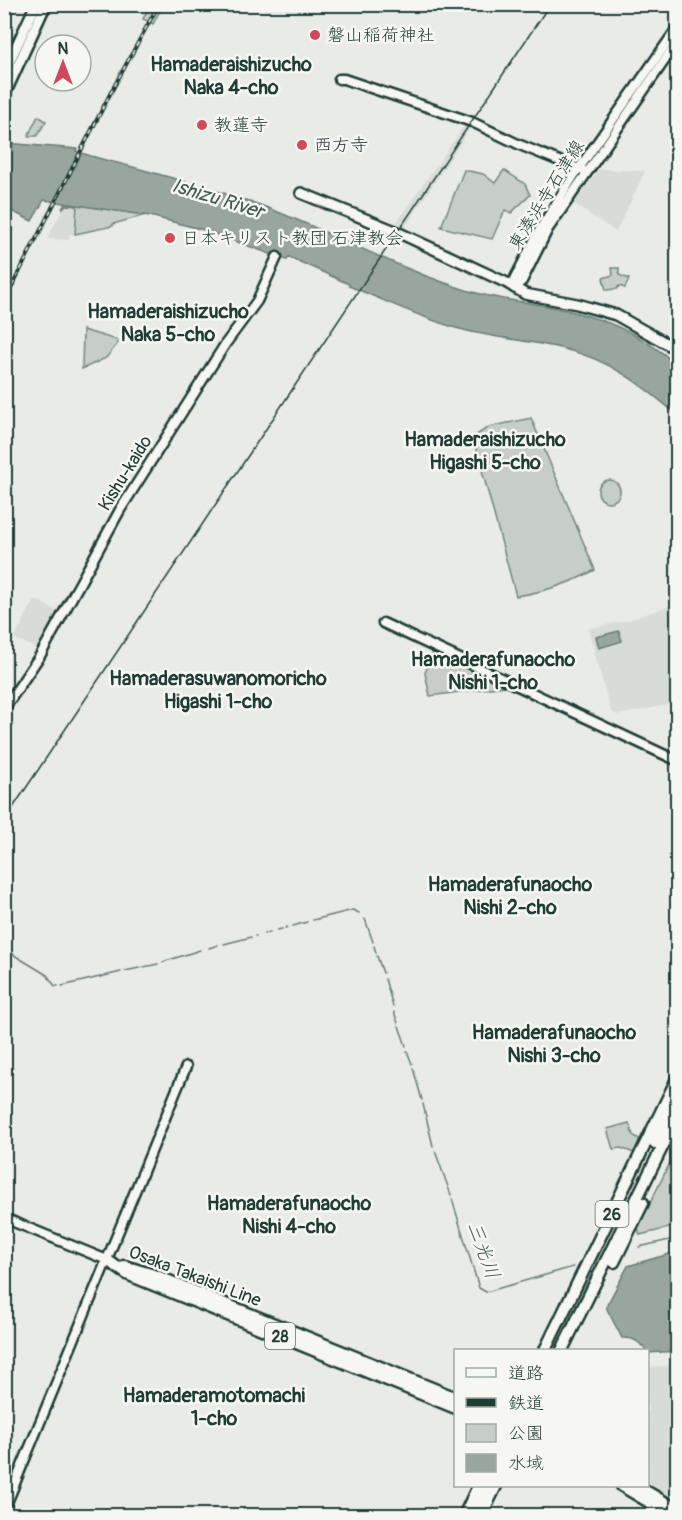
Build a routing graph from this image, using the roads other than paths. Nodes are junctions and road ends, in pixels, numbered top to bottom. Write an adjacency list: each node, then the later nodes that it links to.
1 (36, 4): 5 (main road)
2 (46, 4): 7 (main road)
3 (678, 27): 8 (street, 東湊浜寺石津線)
4 (678, 41): 8 (street, 東湊浜寺石津線)
5 (4, 73)
6 (339, 79): 8 (street)
7 (4, 96)
8 (583, 171): 11 (street, 東湊浜寺石津線)
9 (301, 194): 11 (main road)
10 (277, 258): 14 (street, Kishu-kaido)
11 (514, 288): 12 (main road)
12 (678, 350)
13 (383, 623): 15 (street)
14 (4, 709)
15 (678, 760)
16 (186, 1067): 22 (street)
17 (678, 1077): 23 (main road, 26)
18 (678, 1096): 24 (main road, 26)
19 (678, 1115): 25 (main road, 26)
20 (678, 1131): 26 (main road, 26)
21 (4, 1218): 22 (street)
22 (107, 1260): 27 (main road, Osaka Takaishi Line / 28); 28 (main road, Osaka Takaishi Line / 28); 35 (street)
23 (545, 1349)
24 (553, 1349)
25 (562, 1349)
26 (569, 1349)
27 (454, 1397)
28 (454, 1407)
29 (477, 1487): 37 (main road)
30 (486, 1487): 38 (main road)
31 (495, 1487): 39 (main road)
32 (502, 1487): 40 (main road)
33 (625, 1487): 41 (main road)
34 (640, 1487): 36 (main road)
35 (4, 1509)
36 (678, 1510)
37 (464, 1515)
38 (472, 1515)
39 (481, 1515)
40 (489, 1515)
41 (673, 1515)

